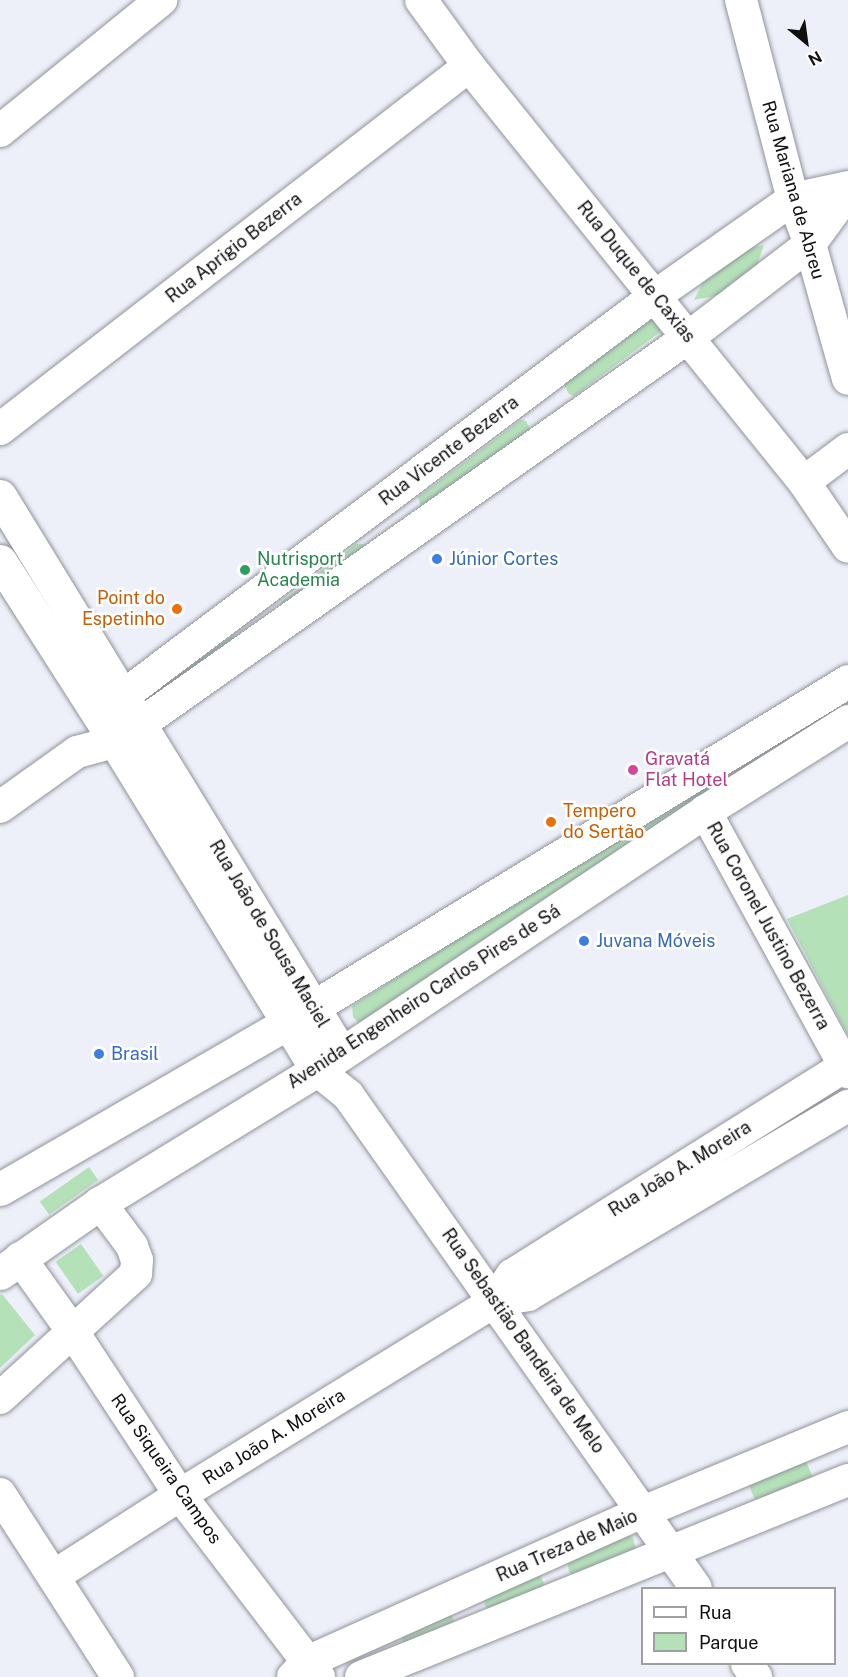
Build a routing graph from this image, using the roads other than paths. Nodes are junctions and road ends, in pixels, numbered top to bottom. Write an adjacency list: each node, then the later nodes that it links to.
1 (161, 0): 5 (street)
2 (421, 0): 4 (street, Rua Duque de Caxias)
3 (741, 0): 8 (street, Rua Mariana de Abreu)
4 (469, 66): 10 (street, Rua Duque de Caxias); 13 (street, Rua Aprigio Bezerra)
5 (0, 131)
6 (848, 188): 8 (street, Rua Vicente Bezerra)
7 (848, 192): 9 (street)
8 (793, 199): 9 (street, Rua Mariana de Abreu); 10 (street, Rua Vicente Bezerra)
9 (810, 244): 11 (street); 12 (street, Rua Mariana de Abreu)
10 (655, 296): 11 (street, Rua Duque de Caxias); 20 (street, Rua Vicente Bezerra)
11 (689, 337): 15 (street, Rua Duque de Caxias); 22 (street)
12 (848, 379)
13 (0, 429)
14 (848, 449): 15 (street)
15 (804, 482): 17 (street, Rua Duque de Caxias)
16 (0, 496): 20 (main road)
17 (848, 547)
18 (0, 561): 20 (main road)
19 (848, 681): 25 (main road)
20 (112, 718): 22 (main road, Rua João de Sousa Maciel); 23 (street, Rua Vicente Bezerra); 25 (main road, Rua João de Sousa Maciel)
21 (848, 721): 24 (main road, Avenida Engenheiro Carlos Pires de Sá)
22 (141, 723): 25 (main road, Rua João de Sousa Maciel)
23 (0, 807)
24 (705, 811): 26 (main road, Avenida Engenheiro Carlos Pires de Sá); 27 (street, Rua Coronel Justino Bezerra)
25 (300, 1014): 26 (main road, Rua João de Sousa Maciel); 30 (main road)
26 (329, 1061): 28 (street, Rua João de Sousa Maciel); 31 (main road, Avenida Engenheiro Carlos Pires de Sá)
27 (846, 1069): 33 (street, Rua João A. Moreira)
28 (348, 1095): 33 (street, Rua Sebastião Bandeira de Melo)
29 (848, 1106): 33 (street, Rua João A. Moreira)
30 (0, 1189)
31 (100, 1203): 32 (main road, Avenida Engenheiro Carlos Pires de Sá); 34 (street)
32 (10, 1265): 34 (street, Rua Siqueira Campos)
33 (495, 1301): 39 (street, Rua João A. Moreira); 40 (street, Rua Sebastião Bandeira de Melo)
34 (74, 1332): 35 (street); 39 (street, Rua Siqueira Campos)
35 (0, 1398)
36 (848, 1427): 40 (street, Rua Treza de Maio)
37 (848, 1480): 41 (street)
38 (0, 1494): 42 (street)
39 (180, 1495): 42 (street, Rua João A. Moreira); 44 (street, Rua Siqueira Campos)
40 (643, 1512): 41 (street, Rua Sebastião Bandeira de Melo); 44 (street, Rua Treza de Maio)
41 (670, 1551): 43 (street, Rua Sebastião Bandeira de Melo); 46 (street)
42 (54, 1576): 45 (street)
43 (695, 1587)
44 (306, 1672)
45 (118, 1677)
46 (361, 1677)

